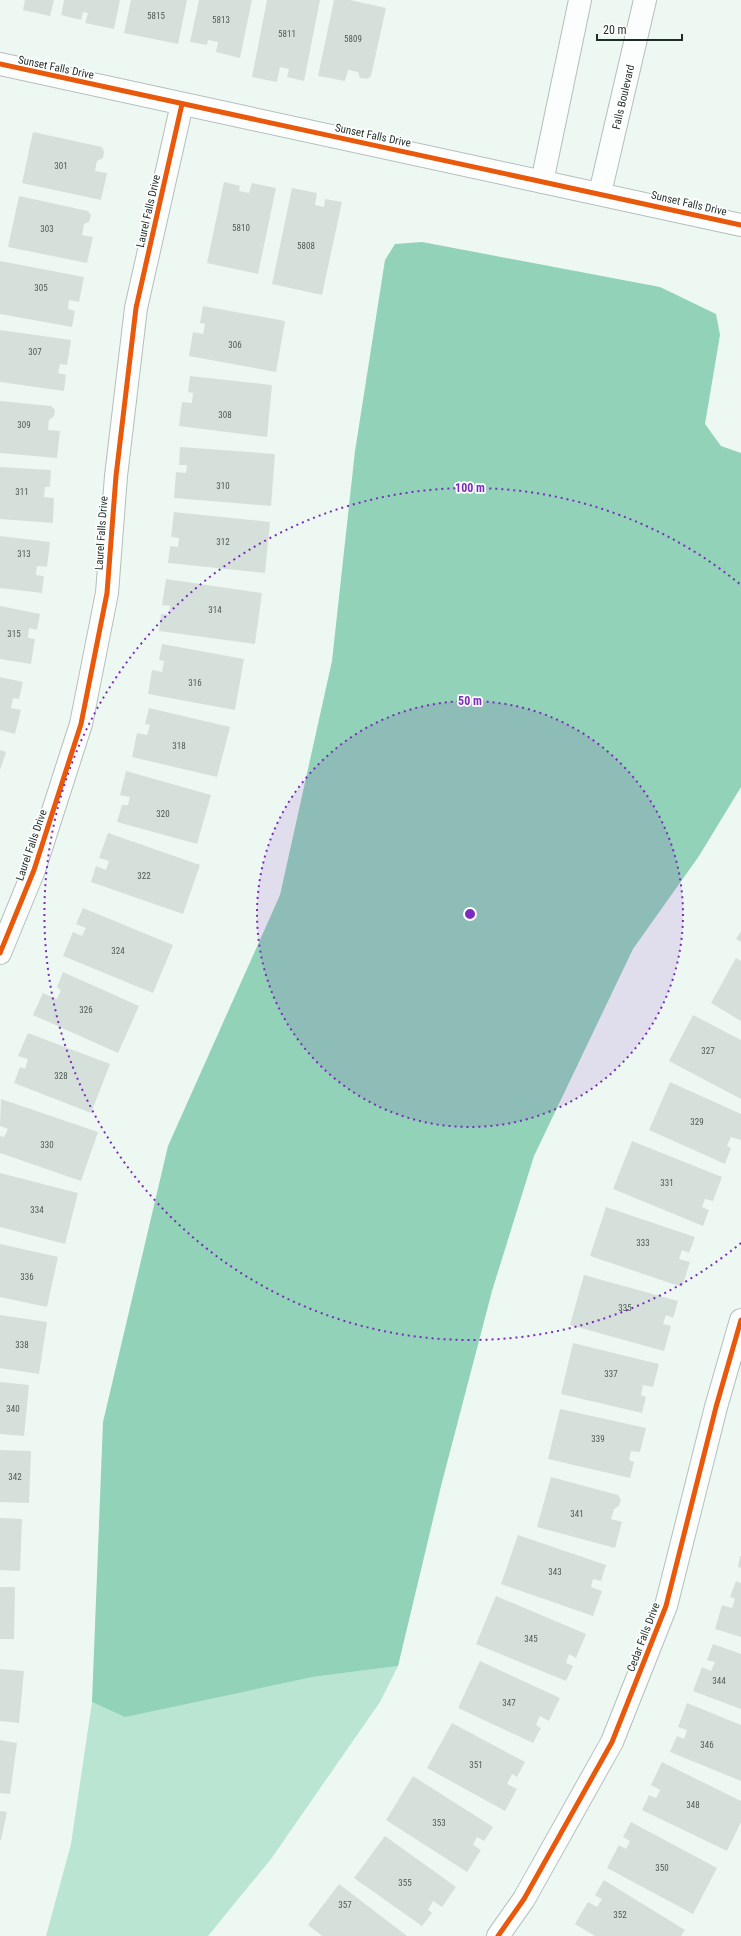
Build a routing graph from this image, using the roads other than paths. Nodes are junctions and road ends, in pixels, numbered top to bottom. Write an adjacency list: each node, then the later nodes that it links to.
1 (580, 0): 5 (street)
2 (645, 0): 6 (street, Falls Boulevard)
3 (0, 64): 4 (street, Sunset Falls Drive)
4 (182, 104): 5 (street, Sunset Falls Drive); 8 (street, Laurel Falls Drive)
5 (542, 182): 6 (street, Sunset Falls Drive)
6 (600, 193): 7 (street, Sunset Falls Drive)
7 (741, 225)
8 (0, 953)
9 (741, 1320): 10 (street, Cedar Falls Drive)
10 (498, 1936)

